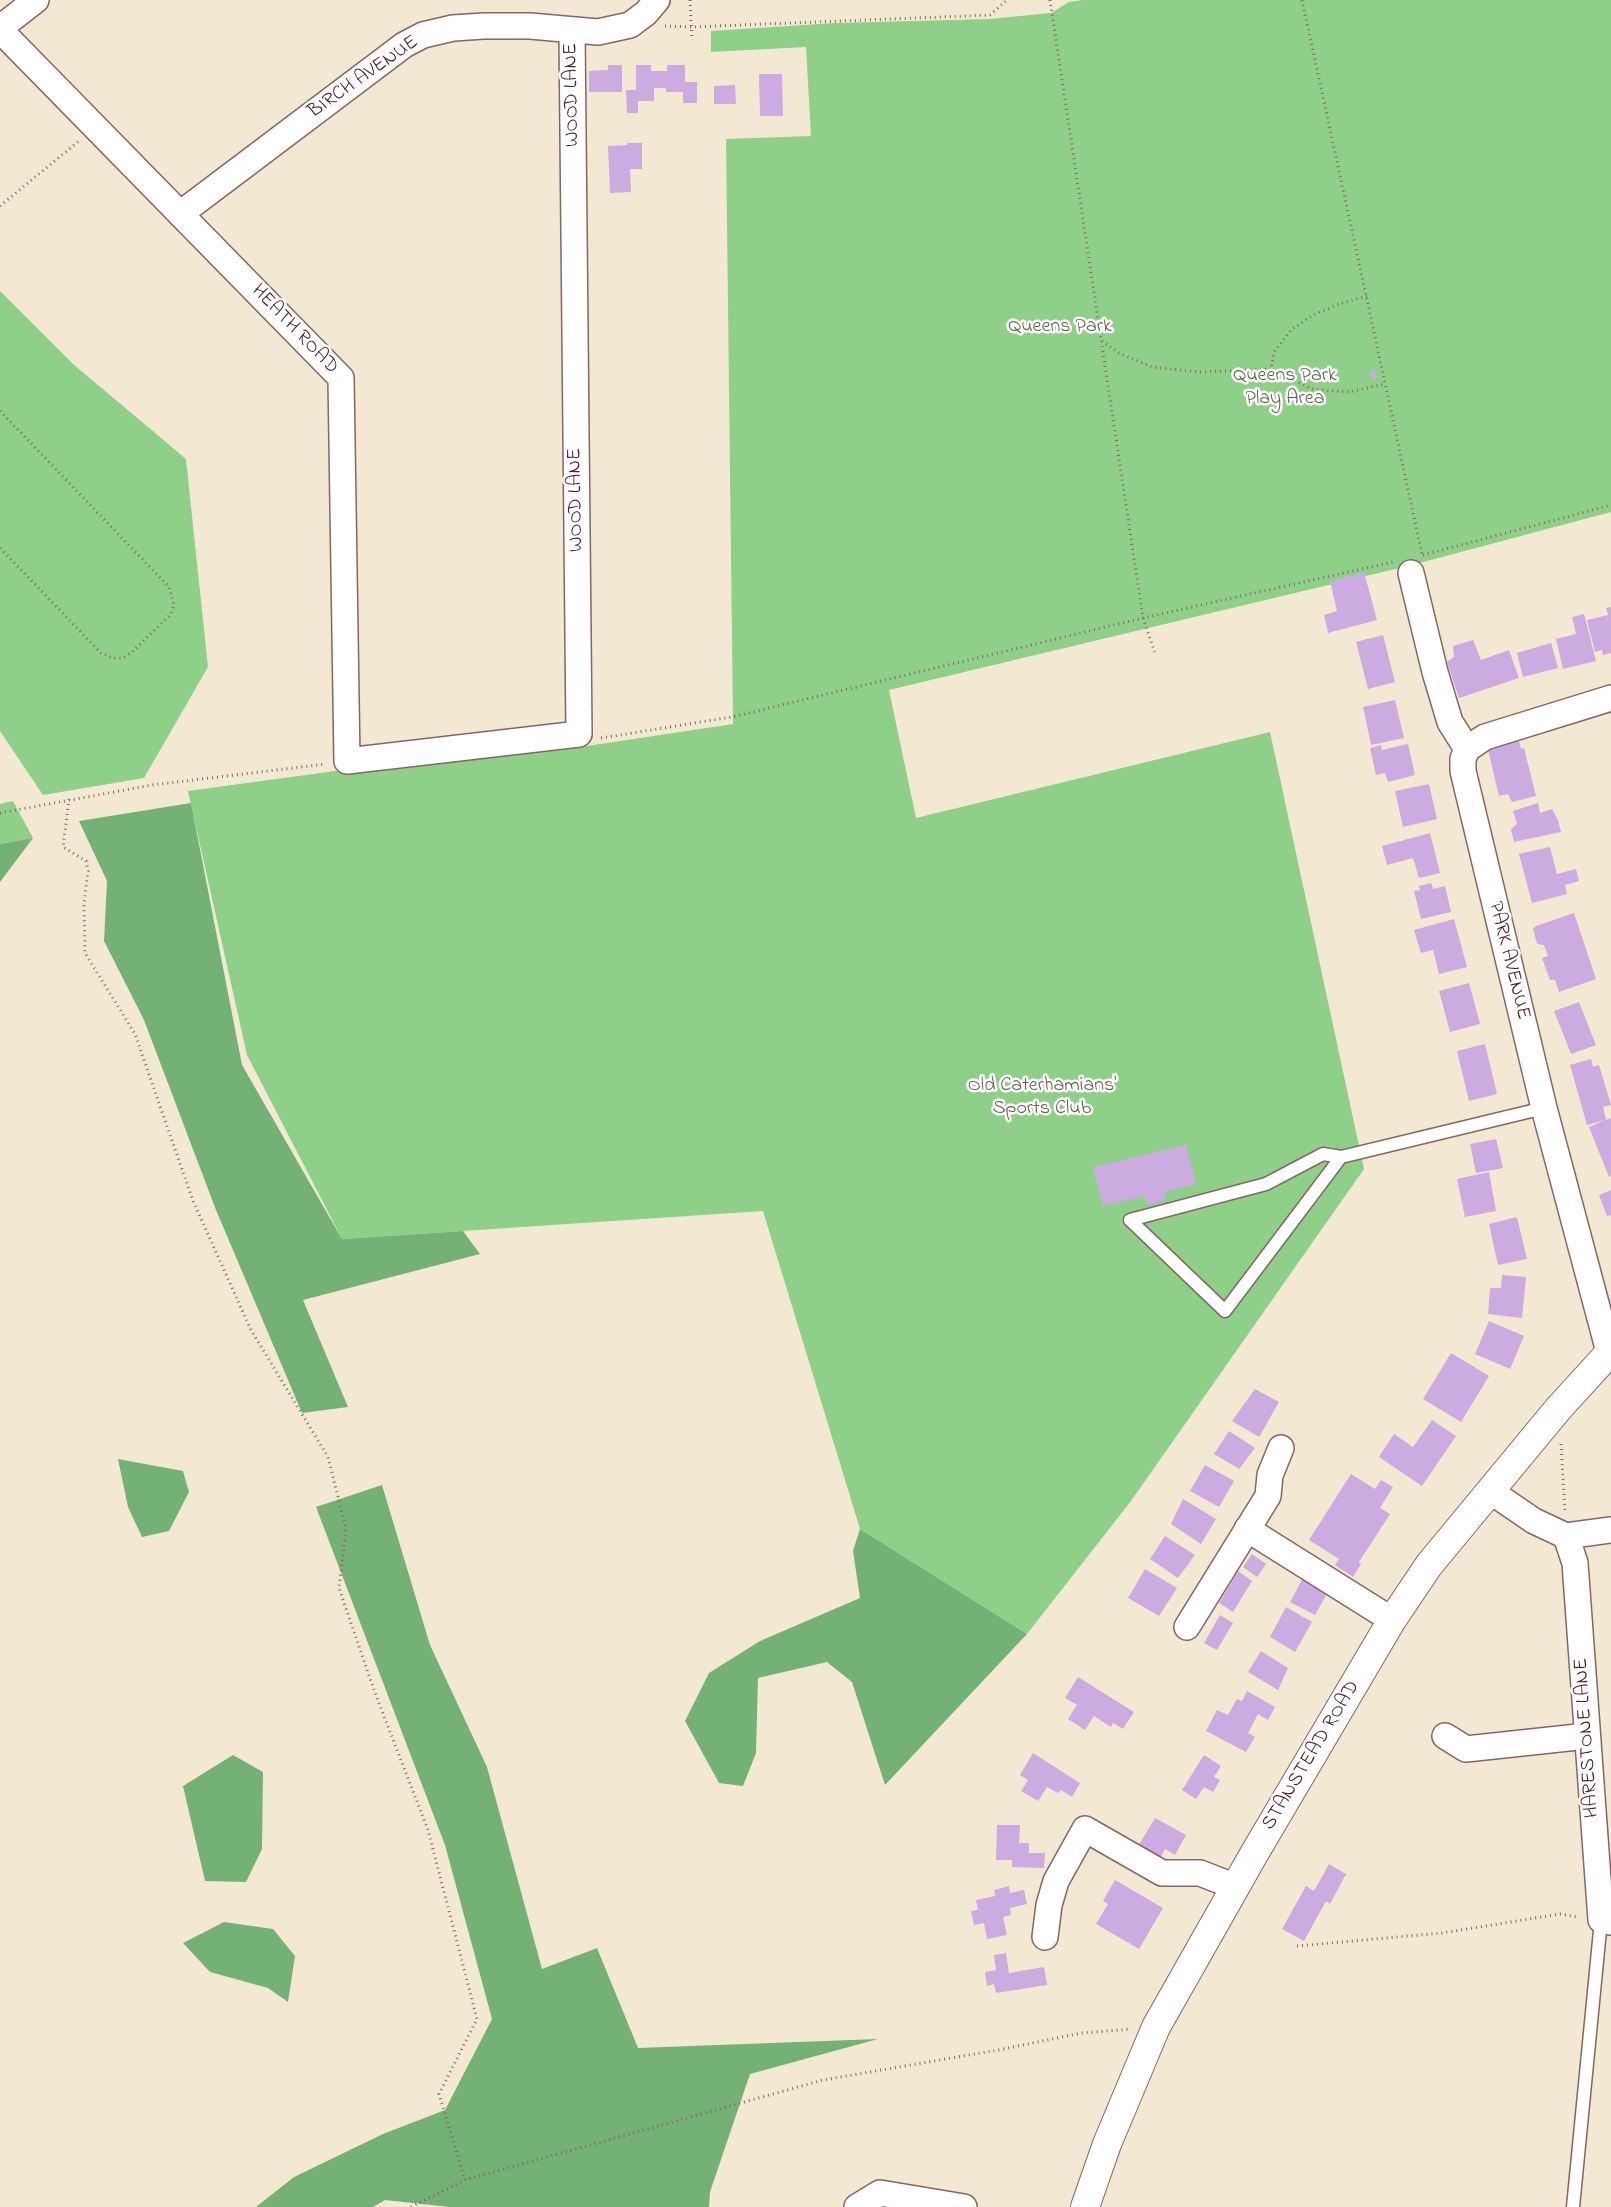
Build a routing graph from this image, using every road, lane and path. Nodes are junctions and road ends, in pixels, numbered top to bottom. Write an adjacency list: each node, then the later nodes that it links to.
1 (36, 0): 9 (street)
2 (657, 0): 7 (street, BIRCH AVENUE)
3 (690, 0): 8 (path)
4 (1007, 0): 8 (path)
5 (1050, 0): 16 (path)
6 (1302, 0): 15 (path)
7 (630, 24): 8 (path); 10 (street, BIRCH AVENUE)
8 (691, 27): 11 (path)
9 (0, 29): 12 (street, HEATH ROAD)
10 (572, 32): 14 (street, BIRCH AVENUE); 26 (street, WOOD LANE)
11 (692, 40)
12 (95, 128): 13 (path); 14 (street, HEATH ROAD)
13 (0, 206)
14 (180, 214): 28 (street, HEATH ROAD)
15 (1367, 296): 17 (path); 18 (path)
16 (1101, 340): 17 (path); 23 (path)
17 (1271, 369): 18 (path)
18 (1384, 384): 22 (path)
19 (0, 411): 21 (path)
20 (1611, 505): 22 (path)
21 (0, 548)
22 (1410, 562): 23 (path); 27 (street)
23 (1143, 618): 24 (path); 26 (path)
24 (1155, 653)
25 (1611, 698): 27 (street)
26 (579, 734): 28 (street)
27 (1467, 750): 31 (street, PARK AVENUE)
28 (347, 761): 29 (path)
29 (69, 799): 30 (path); 49 (path)
30 (0, 813)
31 (1544, 1108): 32 (lane); 33 (street, PARK AVENUE)
32 (1341, 1157): 32 (lane)
33 (1610, 1352): 36 (street, STANSTEAD ROAD)
34 (1560, 1438): 39 (path)
35 (1281, 1448): 37 (street)
36 (1490, 1491): 39 (street); 40 (street, STANSTEAD ROAD)
37 (1247, 1529): 40 (street); 41 (street)
38 (1611, 1530): 39 (street)
39 (1566, 1536): 43 (street, HARESTONE LANE)
40 (1392, 1620): 44 (street, STANSTEAD ROAD)
41 (1187, 1626)
42 (1445, 1736): 43 (street)
43 (1587, 1736): 45 (street, HARESTONE LANE)
44 (1236, 1887): 46 (street); 48 (street, STANSTEAD ROAD)
45 (1606, 1921): 47 (path); 54 (lane, HARESTONE LANE)
46 (1046, 1937)
47 (1298, 1946)
48 (1156, 2027): 49 (path); 53 (street, STANSTEAD ROAD)
49 (465, 2180): 50 (path)
50 (411, 2207)
51 (857, 2207): 52 (street)
52 (964, 2207)
53 (1085, 2207)
54 (1573, 2207)

